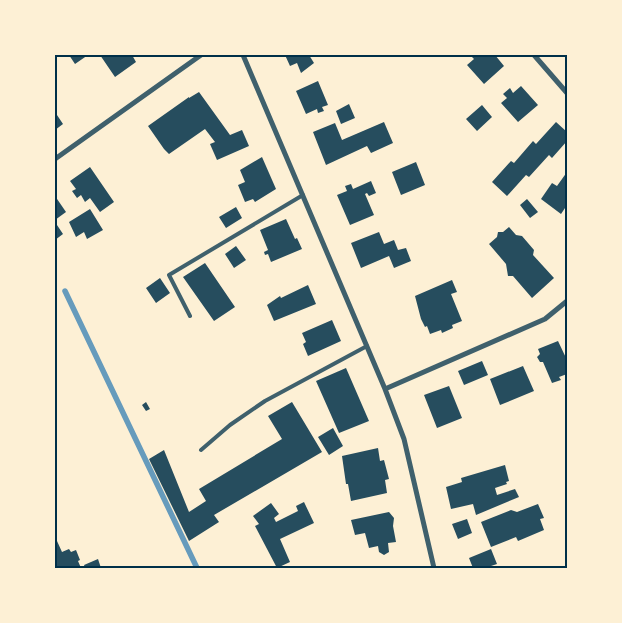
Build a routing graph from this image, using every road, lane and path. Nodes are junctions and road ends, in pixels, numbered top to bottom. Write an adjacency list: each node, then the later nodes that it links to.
1 (201, 55): 5 (street)
2 (243, 55): 6 (street)
3 (534, 55): 4 (street)
4 (567, 93)
5 (55, 159)
6 (303, 195): 8 (lane); 9 (street)
7 (567, 301): 10 (street)
8 (190, 316)
9 (367, 346): 10 (street); 11 (lane)
10 (385, 389): 12 (street)
11 (201, 450)
12 (434, 568)

